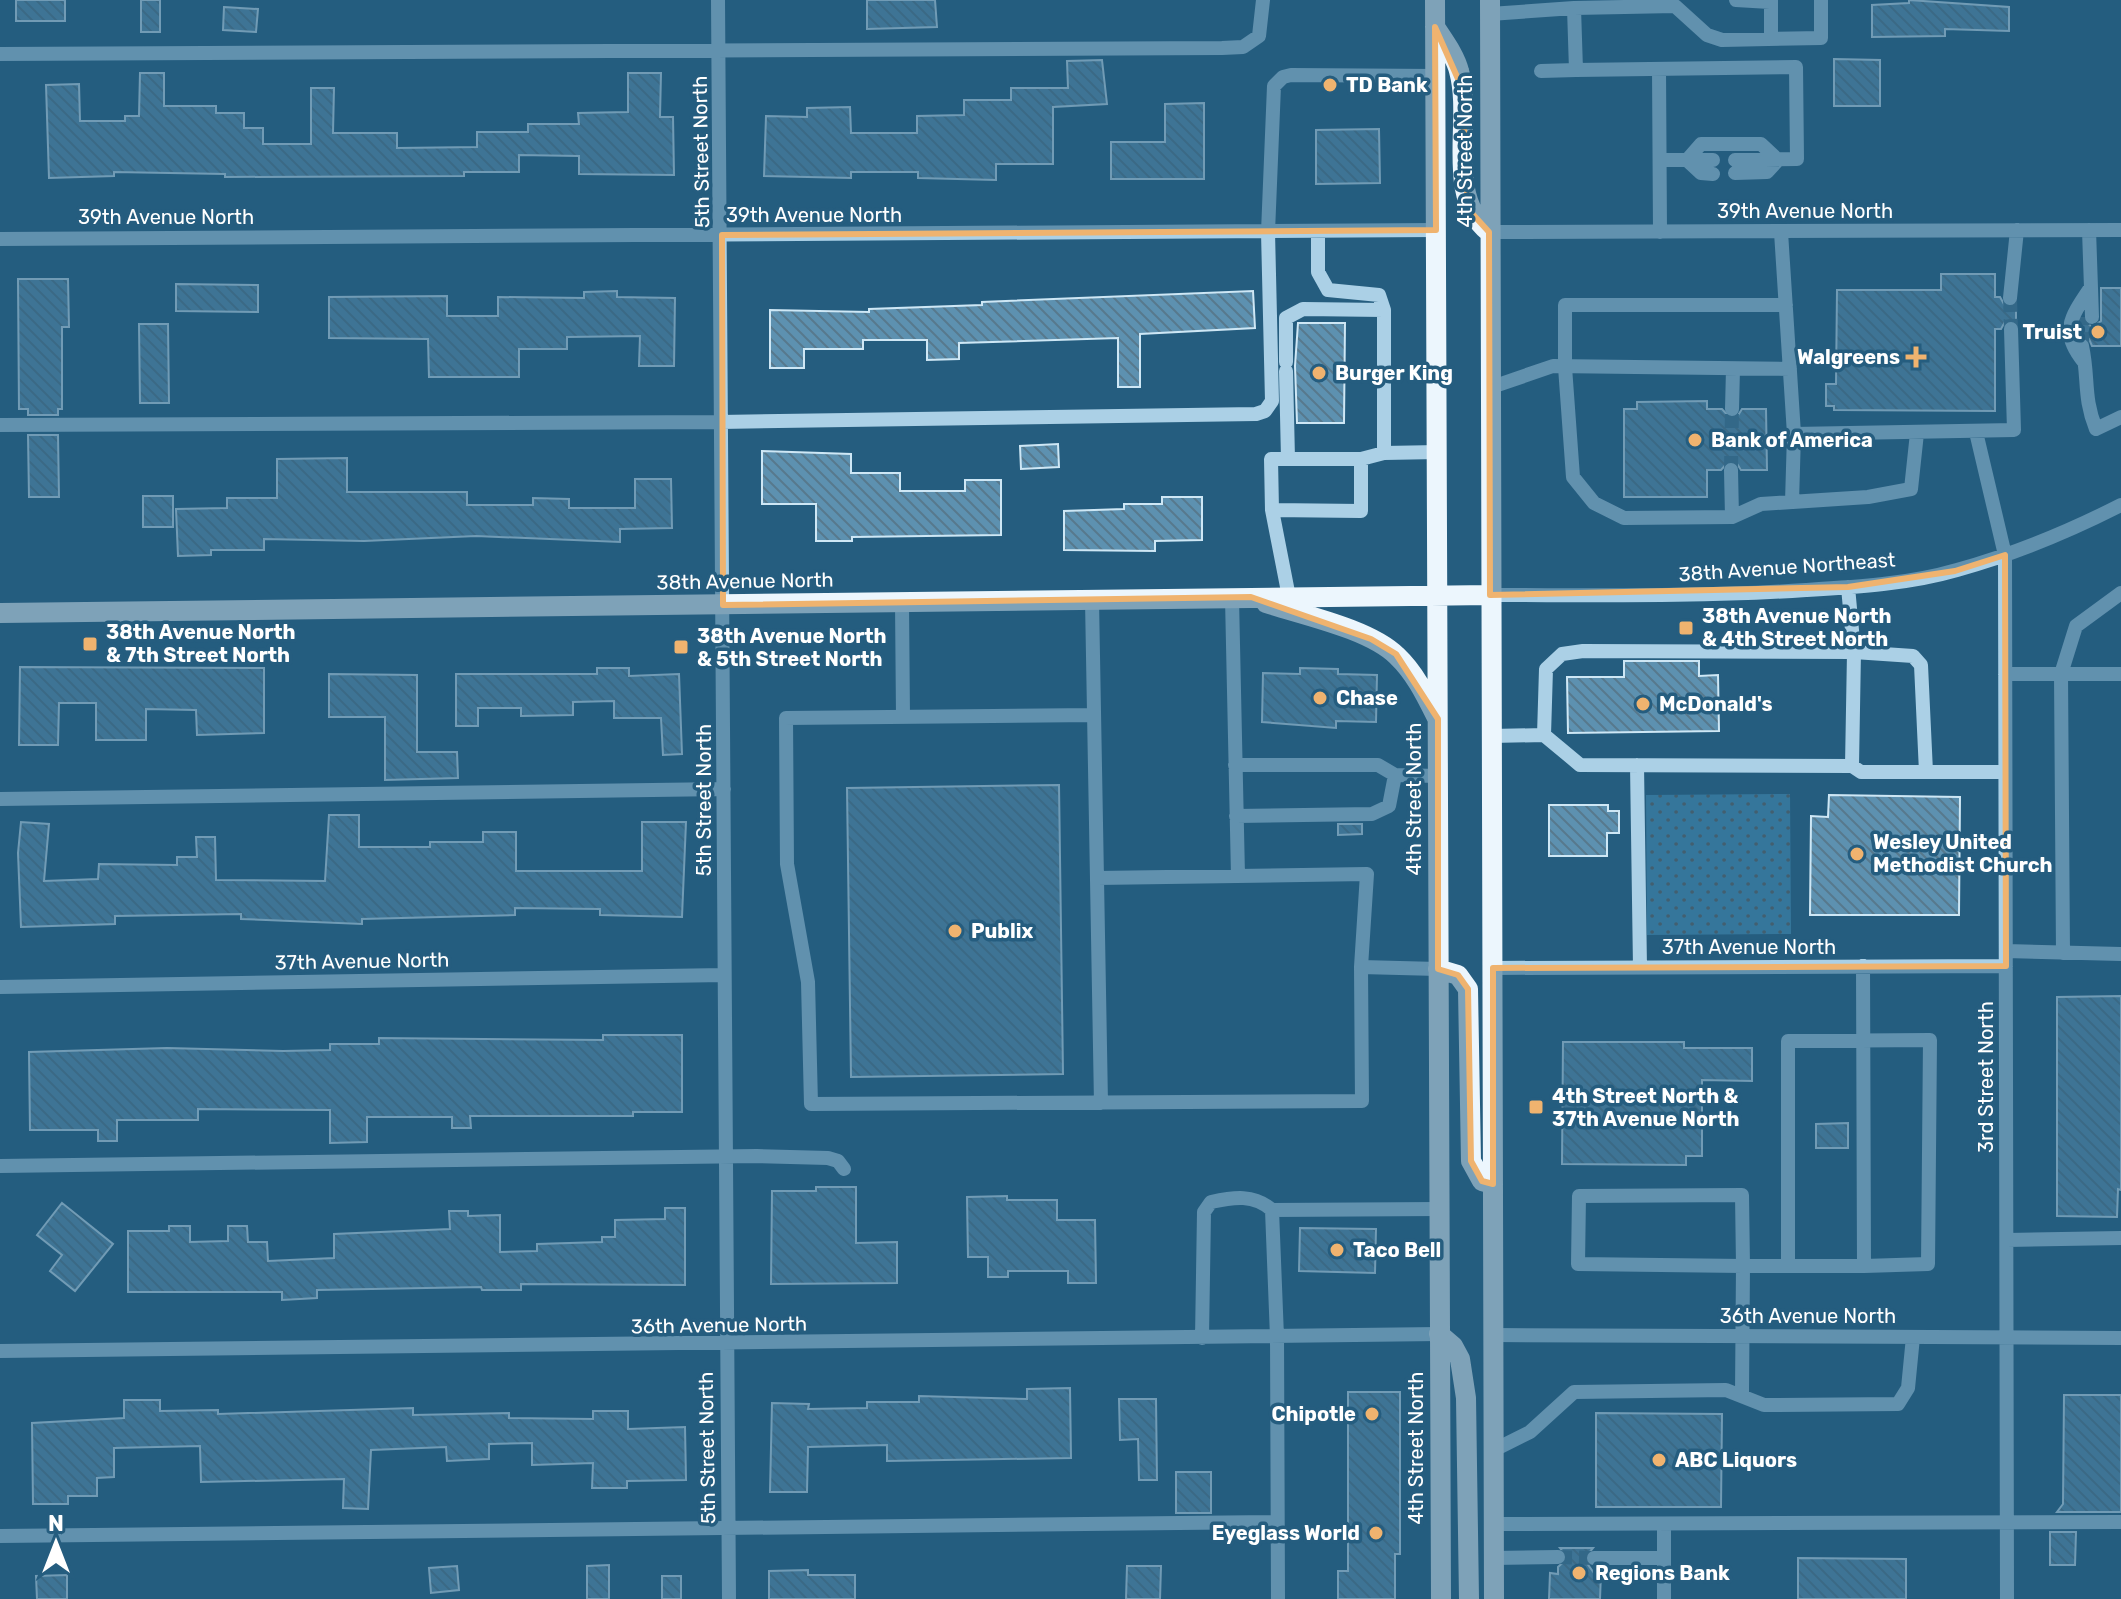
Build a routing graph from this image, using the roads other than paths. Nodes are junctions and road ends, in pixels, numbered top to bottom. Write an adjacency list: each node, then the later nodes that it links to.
1 (718, 0): 12 (street, 5th Street North)
2 (1263, 0): 12 (street)
3 (1435, 0): 10 (main road, 4th Street North)
4 (1736, 0): 6 (street)
5 (1821, 0): 11 (street)
6 (1770, 1): 11 (street)
7 (1544, 5): 8 (street); 9 (street)
8 (1490, 7): 29 (main road, 4th Street North)
9 (1574, 8): 11 (street); 15 (street)
10 (1435, 27): 17 (main road, 4th Street North); 29 (main road)
11 (1771, 38)
12 (719, 52): 13 (street); 32 (street, 5th Street North)
13 (0, 54)
14 (1659, 69): 15 (street); 18 (street); 20 (street)
15 (1576, 70): 16 (street)
16 (1541, 71)
17 (1435, 76): 23 (main road, 4th Street North); 27 (street)
18 (1660, 160): 19 (street); 30 (street)
19 (1687, 160): 20 (street); 21 (street)
20 (1778, 160): 22 (street)
21 (1713, 167)
22 (1735, 167)
23 (1436, 230): 28 (street, 39th Avenue North); 53 (main road, 4th Street North)
24 (2017, 230): 25 (street, 39th Avenue North); 31 (street, 39th Avenue North); 35 (street)
25 (2089, 230): 26 (street, 39th Avenue North); 34 (street)
26 (2121, 230)
27 (1268, 232): 28 (street, 39th Avenue North); 32 (street, 39th Avenue North); 48 (street)
28 (1318, 232): 37 (street)
29 (1489, 232): 30 (street, 39th Avenue North); 45 (main road, 4th Street North)
30 (1660, 232): 31 (street, 39th Avenue North)
31 (1781, 232): 36 (street)
32 (722, 235): 33 (street, 39th Avenue North); 48 (street, 5th Street North)
33 (0, 239)
34 (2089, 290): 38 (street); 41 (street)
35 (2010, 298)
36 (1786, 305): 42 (street); 44 (street)
37 (1384, 310): 54 (street); 55 (street)
38 (2087, 317)
39 (2011, 329): 50 (street)
40 (2087, 346): 41 (street)
41 (2086, 365): 47 (street)
42 (1559, 366): 43 (street); 45 (street); 61 (street)
43 (1733, 369): 44 (street); 46 (street)
44 (1790, 369): 52 (street)
45 (1489, 388): 66 (main road, 4th Street North)
46 (1732, 409)
47 (2121, 417)
48 (720, 422): 49 (street); 71 (street, 5th Street North)
49 (0, 425)
50 (1976, 432): 51 (street); 62 (street, 3rd Street North)
51 (1917, 433): 52 (street); 58 (street)
52 (1794, 434): 58 (street)
53 (1438, 452): 54 (street); 65 (main road, 4th Street North)
54 (1384, 453): 56 (street)
55 (1288, 459): 56 (street); 60 (street)
56 (1361, 459): 60 (street)
57 (1731, 470): 61 (street)
58 (1792, 502): 61 (street)
59 (2121, 505): 62 (street, 38th Avenue Northeast)
60 (1272, 510): 67 (street)
61 (1732, 517)
62 (2005, 555): 63 (street, 38th Avenue Northeast); 74 (street, 3rd Street North)
63 (1848, 587): 66 (street, 38th Avenue Northeast); 73 (street)
64 (2121, 593): 75 (street)
65 (1439, 595): 66 (main road, 38th Avenue North); 67 (main road, 38th Avenue North); 79 (main road, 4th Street North)
66 (1490, 595): 81 (main road, 4th Street North)
67 (1289, 597): 68 (main road, 38th Avenue North)
68 (1241, 598): 69 (main road, 38th Avenue North); 79 (main road); 82 (street)
69 (1092, 600): 70 (main road, 38th Avenue North); 77 (street)
70 (902, 603): 71 (main road, 38th Avenue North); 78 (street)
71 (723, 605): 72 (main road, 38th Avenue North); 89 (street, 5th Street North)
72 (0, 613)
73 (1854, 652): 80 (street); 84 (street); 85 (street)
74 (2005, 674): 75 (street); 86 (street, 3rd Street North)
75 (2061, 674): 76 (street); 94 (street)
76 (2121, 674)
77 (1094, 715): 78 (street); 93 (street)
78 (903, 717): 105 (street)
79 (1438, 719): 88 (main road, 4th Street North)
80 (1544, 735): 81 (street); 83 (street)
81 (1491, 736): 99 (main road, 4th Street North)
82 (1235, 765): 87 (street); 91 (street)
83 (1637, 765): 84 (street); 100 (street)
84 (1852, 766): 85 (street)
85 (1926, 772): 86 (street)
86 (2005, 772): 96 (street, 3rd Street North)
87 (1395, 775): 88 (street); 91 (street)
88 (1438, 776): 101 (main road, 4th Street North)
89 (724, 789): 90 (street); 102 (street, 5th Street North)
90 (0, 799)
91 (1236, 816): 92 (street)
92 (1238, 876): 93 (street); 98 (street)
93 (1097, 878): 105 (street)
94 (2063, 953): 95 (street, 37th Avenue North); 96 (street, 37th Avenue North)
95 (2121, 954)
96 (2006, 958): 97 (street, 37th Avenue North); 113 (street, 3rd Street North)
97 (1863, 966): 100 (street, 37th Avenue North); 104 (street)
98 (1361, 967): 101 (street); 105 (street)
99 (1493, 968): 100 (street, 37th Avenue North); 109 (main road, 4th Street North)
100 (1640, 968)
101 (1438, 969): 109 (main road); 110 (main road, 4th Street North)
102 (724, 975): 103 (street, 37th Avenue North); 106 (street, 5th Street North)
103 (0, 987)
104 (1864, 1042): 115 (street); 116 (street); 116 (street)
105 (1101, 1103)
106 (725, 1158): 107 (street); 108 (street); 125 (street, 5th Street North)
107 (0, 1166)
108 (844, 1169)
109 (1493, 1184): 118 (main road, 4th Street North)
110 (1439, 1209): 111 (street); 117 (main road, 4th Street North)
111 (1272, 1210): 120 (street); 123 (street)
112 (2121, 1238): 113 (street)
113 (2007, 1240): 122 (street, 3rd Street North)
114 (1743, 1266): 114 (street); 115 (street); 119 (street)
115 (1788, 1266): 116 (street)
116 (1864, 1266)
117 (1439, 1334): 120 (street, 36th Avenue North); 142 (main road, 4th Street North); 143 (main road)
118 (1494, 1335): 119 (street, 36th Avenue North); 128 (main road, 4th Street North)
119 (1740, 1336): 121 (street, 36th Avenue North); 127 (street)
120 (1277, 1337): 123 (street, 36th Avenue North); 129 (street)
121 (1913, 1337): 122 (street, 36th Avenue North); 127 (street)
122 (2007, 1337): 124 (street, 36th Avenue North); 133 (street, 3rd Street North)
123 (1202, 1338): 125 (street, 36th Avenue North)
124 (2121, 1338)
125 (726, 1345): 126 (street, 36th Avenue North); 134 (street, 5th Street North)
126 (0, 1351)
127 (1742, 1394): 128 (street)
128 (1494, 1450): 131 (main road, 4th Street North)
129 (1277, 1522): 134 (street); 141 (street)
130 (2121, 1522): 133 (street)
131 (1493, 1524): 132 (street); 137 (main road, 4th Street North)
132 (1664, 1524): 133 (street); 139 (street)
133 (2007, 1525): 146 (street, 3rd Street North)
134 (728, 1530): 135 (street); 140 (street, 5th Street North)
135 (0, 1536)
136 (1558, 1557): 137 (street)
137 (1493, 1558): 144 (main road, 4th Street North)
138 (1594, 1558): 139 (street)
139 (1664, 1558): 145 (street)
140 (729, 1599)
141 (1278, 1599)
142 (1441, 1599)
143 (1469, 1599)
144 (1494, 1599)
145 (1664, 1599)
146 (2007, 1599)

